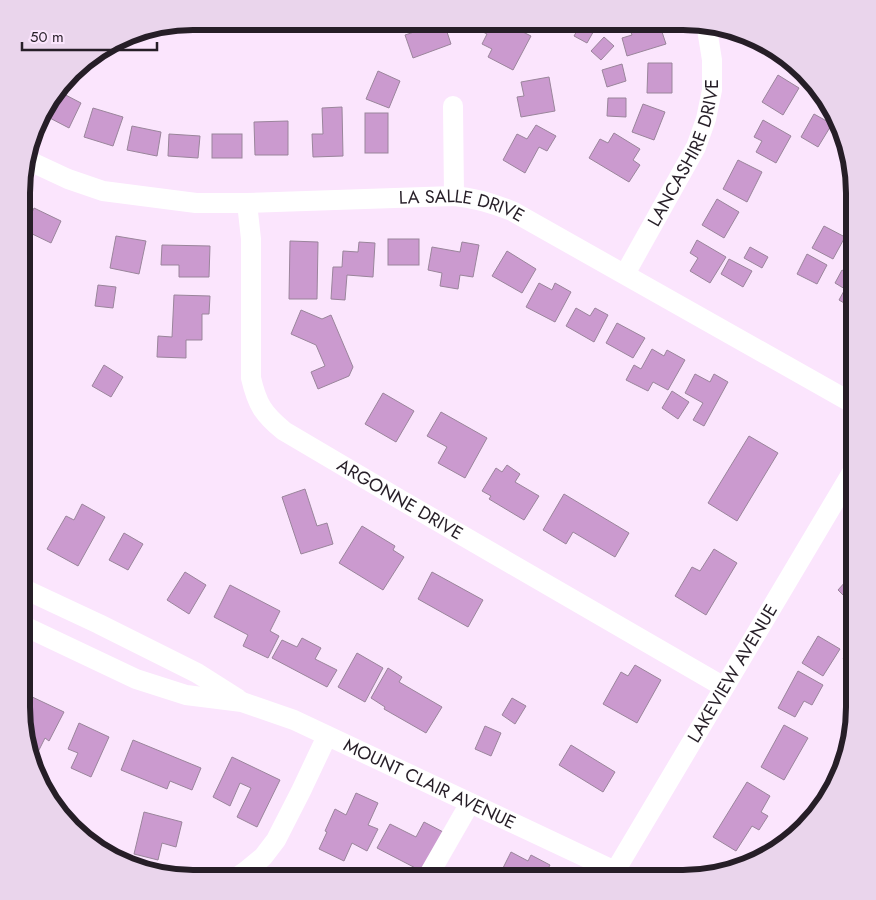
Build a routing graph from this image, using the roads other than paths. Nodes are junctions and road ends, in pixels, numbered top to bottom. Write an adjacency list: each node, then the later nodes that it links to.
1 (707, 32): 6 (street, LANCASHIRE DRIVE)
2 (453, 106): 4 (street)
3 (33, 163): 5 (street, LA SALLE DRIVE)
4 (454, 196): 5 (street, LA SALLE DRIVE); 6 (street, LA SALLE DRIVE)
5 (247, 203): 11 (street, ARGONNE DRIVE)
6 (625, 274): 7 (street, LA SALLE DRIVE)
7 (846, 399)
8 (846, 502): 11 (street, LAKEVIEW AVENUE)
9 (30, 592): 12 (street, MOUNT CLAIR AVENUE)
10 (30, 629): 12 (street, MOUNT CLAIR AVENUE)
11 (724, 687): 18 (street, LAKEVIEW AVENUE)
12 (242, 702): 13 (street, MOUNT CLAIR AVENUE)
13 (327, 736): 14 (street, MOUNT CLAIR AVENUE); 15 (street)
14 (470, 803): 16 (street); 17 (street, MOUNT CLAIR AVENUE)
15 (248, 870)
16 (432, 870)
17 (603, 870)
18 (616, 870)

